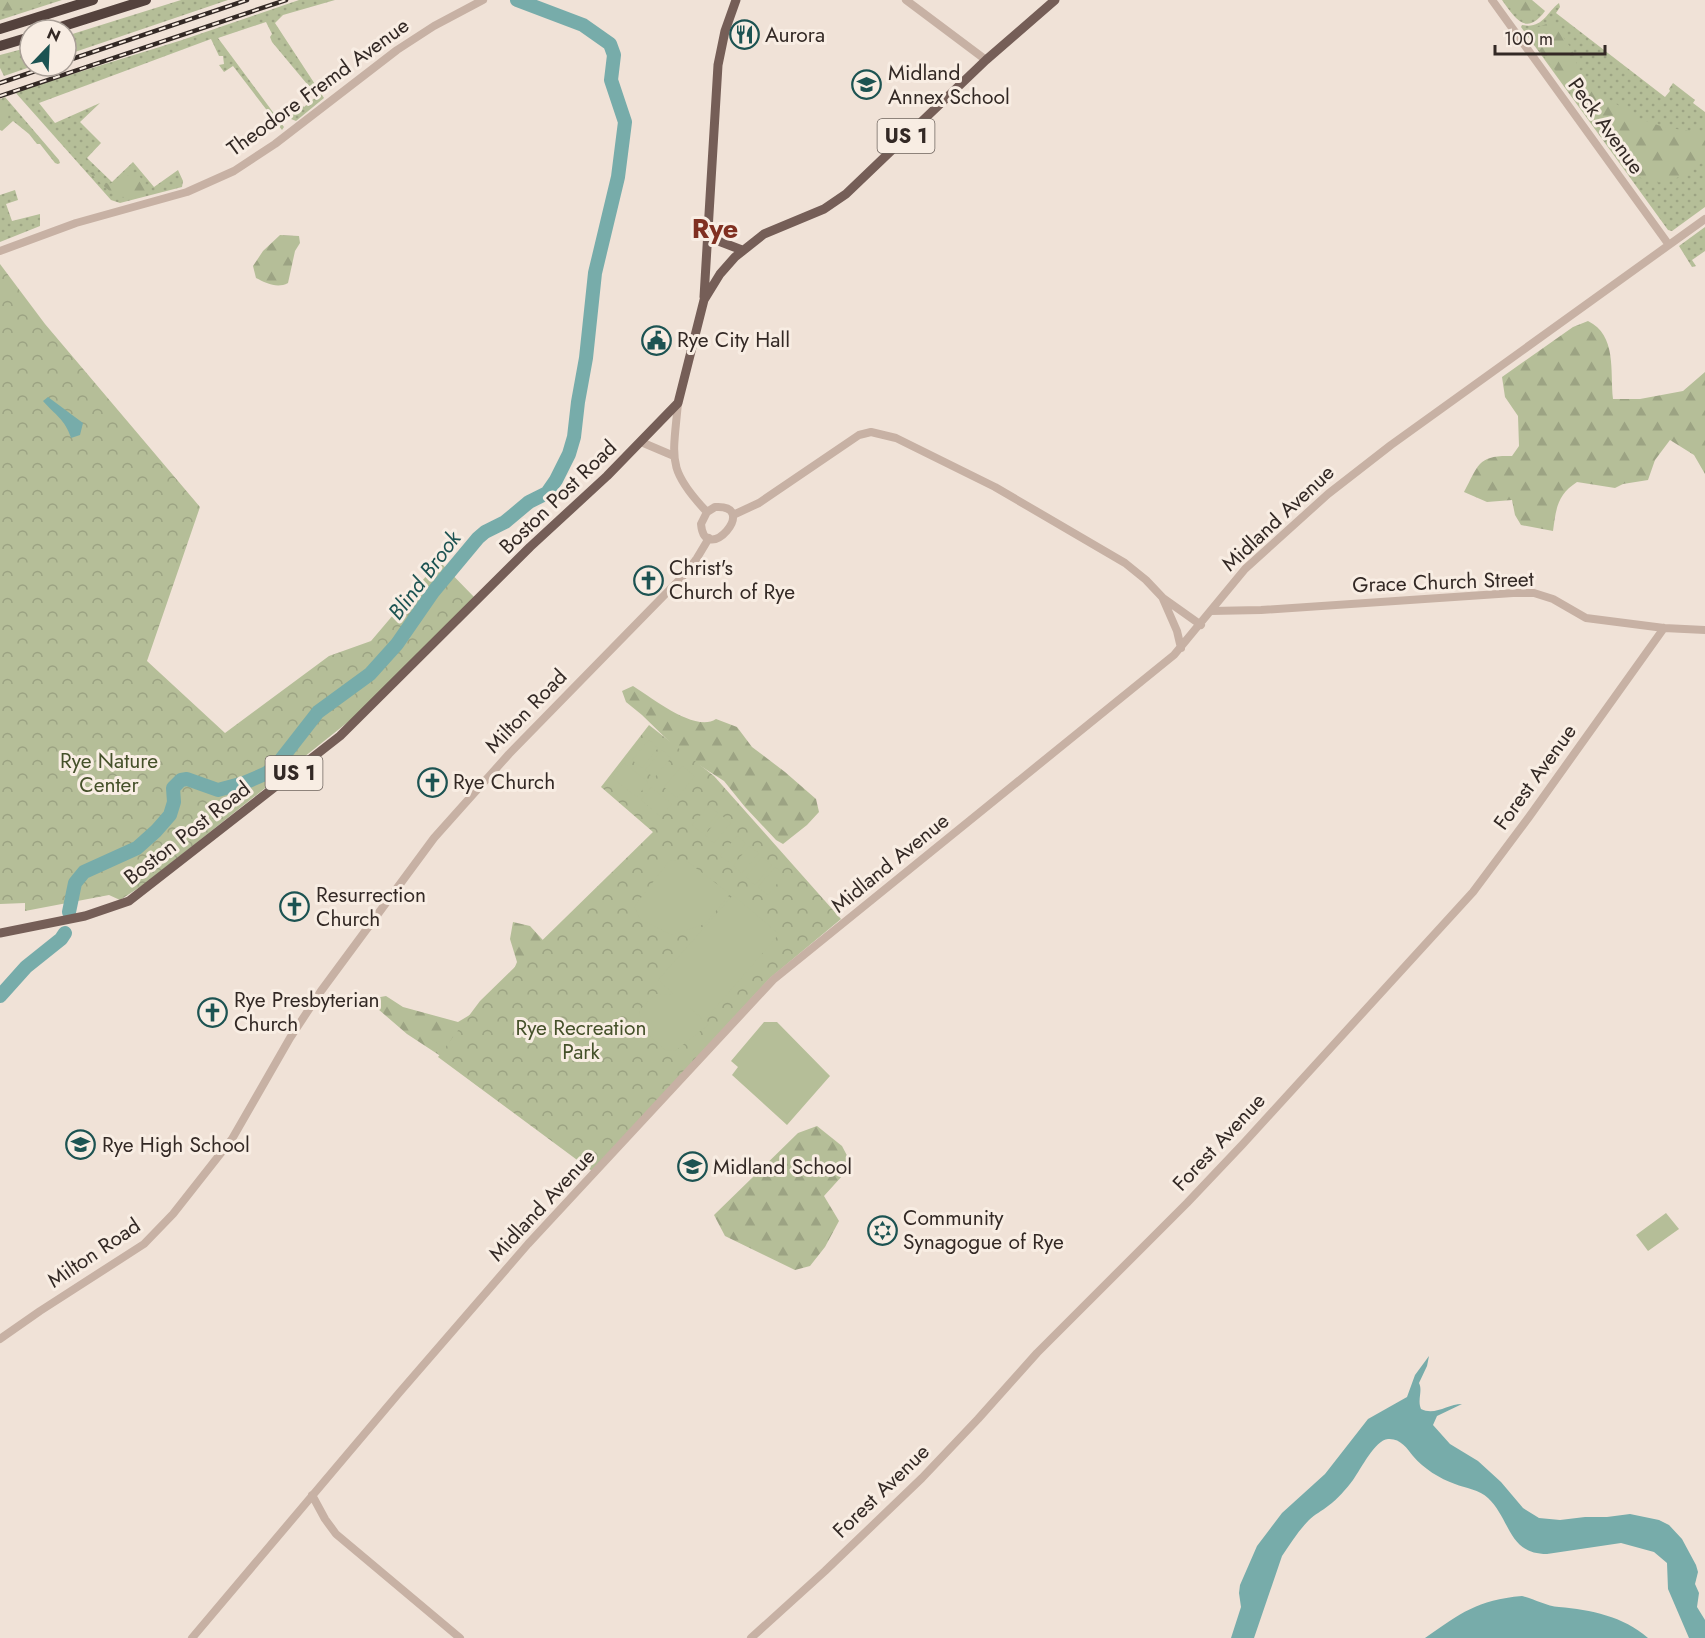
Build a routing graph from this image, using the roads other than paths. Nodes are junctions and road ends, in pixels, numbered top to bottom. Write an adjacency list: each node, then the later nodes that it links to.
1 (93, 0): 9 (highway)
2 (146, 0): 8 (highway)
3 (483, 0): 17 (street, Theodore Fremd Avenue)
4 (736, 0): 14 (main road)
5 (906, 0): 12 (street)
6 (1055, 0): 12 (main road, US 1)
7 (1492, 0): 15 (street, Peck Avenue)
8 (78, 21)
9 (0, 29)
10 (18, 40): 11 (highway)
11 (0, 46)
12 (986, 60): 16 (main road, US 1)
13 (1705, 219): 15 (street, Midland Avenue)
14 (708, 237): 16 (main road); 18 (main road)
15 (1669, 245): 26 (street, Midland Avenue)
16 (742, 250): 18 (main road, US 1)
17 (0, 251)
18 (704, 300): 19 (main road, US 1)
19 (678, 404): 20 (main road, Boston Post Road / US 1); 21 (street)
20 (640, 442): 21 (street); 31 (main road, Boston Post Road / US 1)
21 (674, 456): 22 (street)
22 (707, 512): 23 (street); 24 (street)
23 (733, 515): 24 (street); 25 (street)
24 (709, 538): 32 (street, Milton Road)
25 (1163, 598): 27 (street); 30 (street)
26 (1211, 611): 27 (street, Midland Avenue); 28 (street, Grace Church Street)
27 (1201, 625): 30 (street, Midland Avenue)
28 (1664, 628): 29 (street, Grace Church Street); 36 (street, Forest Avenue)
29 (1705, 630)
30 (1181, 648): 33 (street, Midland Avenue)
31 (0, 933)
32 (0, 1340)
33 (312, 1495): 34 (street, Midland Avenue); 35 (street)
34 (192, 1638)
35 (460, 1638)
36 (751, 1638)

